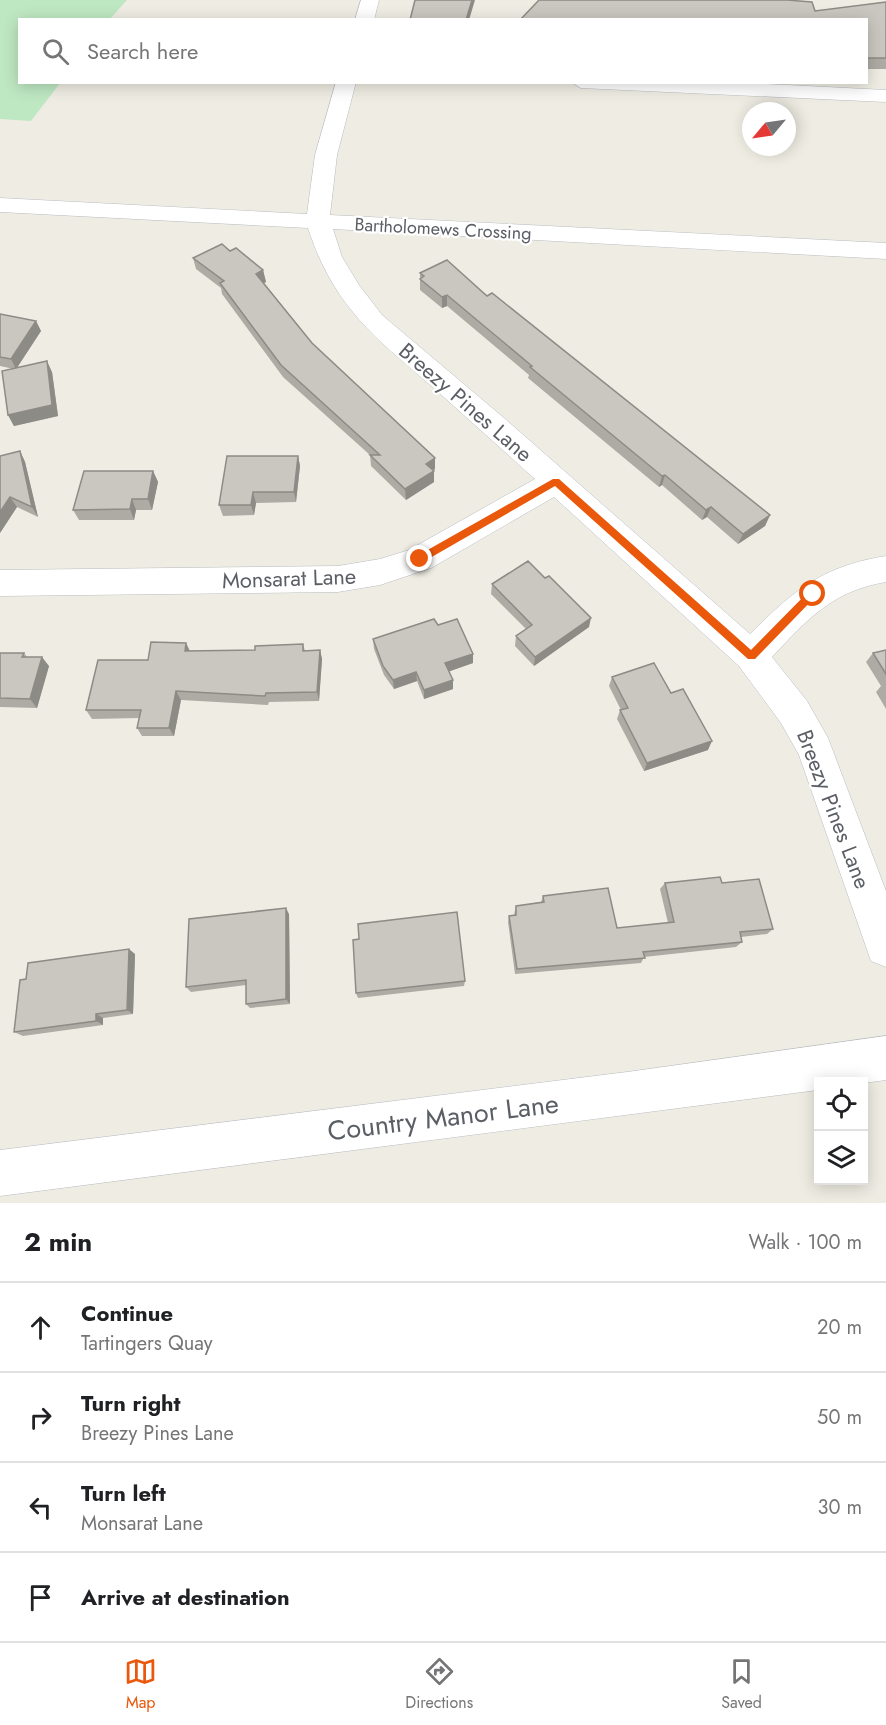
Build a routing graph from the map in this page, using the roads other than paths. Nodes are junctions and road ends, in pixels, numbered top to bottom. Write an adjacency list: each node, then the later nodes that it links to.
1 (370, 0): 2 (street)
2 (365, 18)
3 (345, 84): 7 (street, Breezy Pines Lane)
4 (625, 84): 5 (street)
5 (886, 96)
6 (0, 206): 7 (street, Bartholomews Crossing)
7 (318, 222): 8 (street, Bartholomews Crossing); 9 (street, Breezy Pines Lane)
8 (886, 250)
9 (556, 481): 11 (street, Monsarat Lane); 12 (street, Breezy Pines Lane)
10 (886, 569): 12 (street)
11 (0, 583)
12 (751, 656): 13 (street, Breezy Pines Lane)
13 (886, 946)
14 (886, 1058): 15 (street, Country Manor Lane)
15 (0, 1173)

